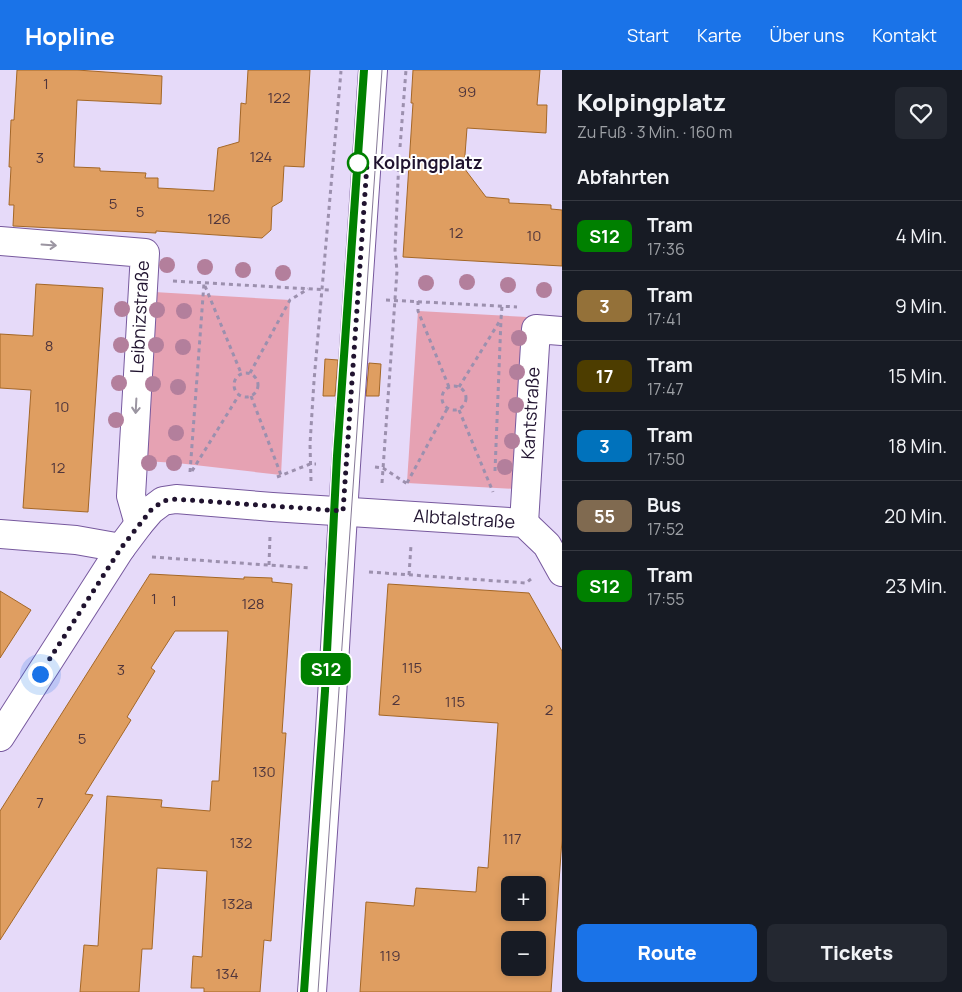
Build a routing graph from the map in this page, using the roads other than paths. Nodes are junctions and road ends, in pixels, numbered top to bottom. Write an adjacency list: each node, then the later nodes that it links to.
1 (374, 70): 4 (street)
2 (0, 241): 6 (street, Leibnizstraße, one-way to 6)
3 (549, 330): 5 (street, Kantstraße)
4 (343, 511): 5 (street, Albtalstraße); 6 (street, Albtalstraße); 11 (street)
5 (524, 523): 9 (street, Albtalstraße)
6 (139, 524): 8 (street, Albtalstraße)
7 (0, 534): 8 (street)
8 (121, 548): 10 (street, Albtalstraße)
9 (562, 572)
10 (0, 737)
11 (312, 992)

